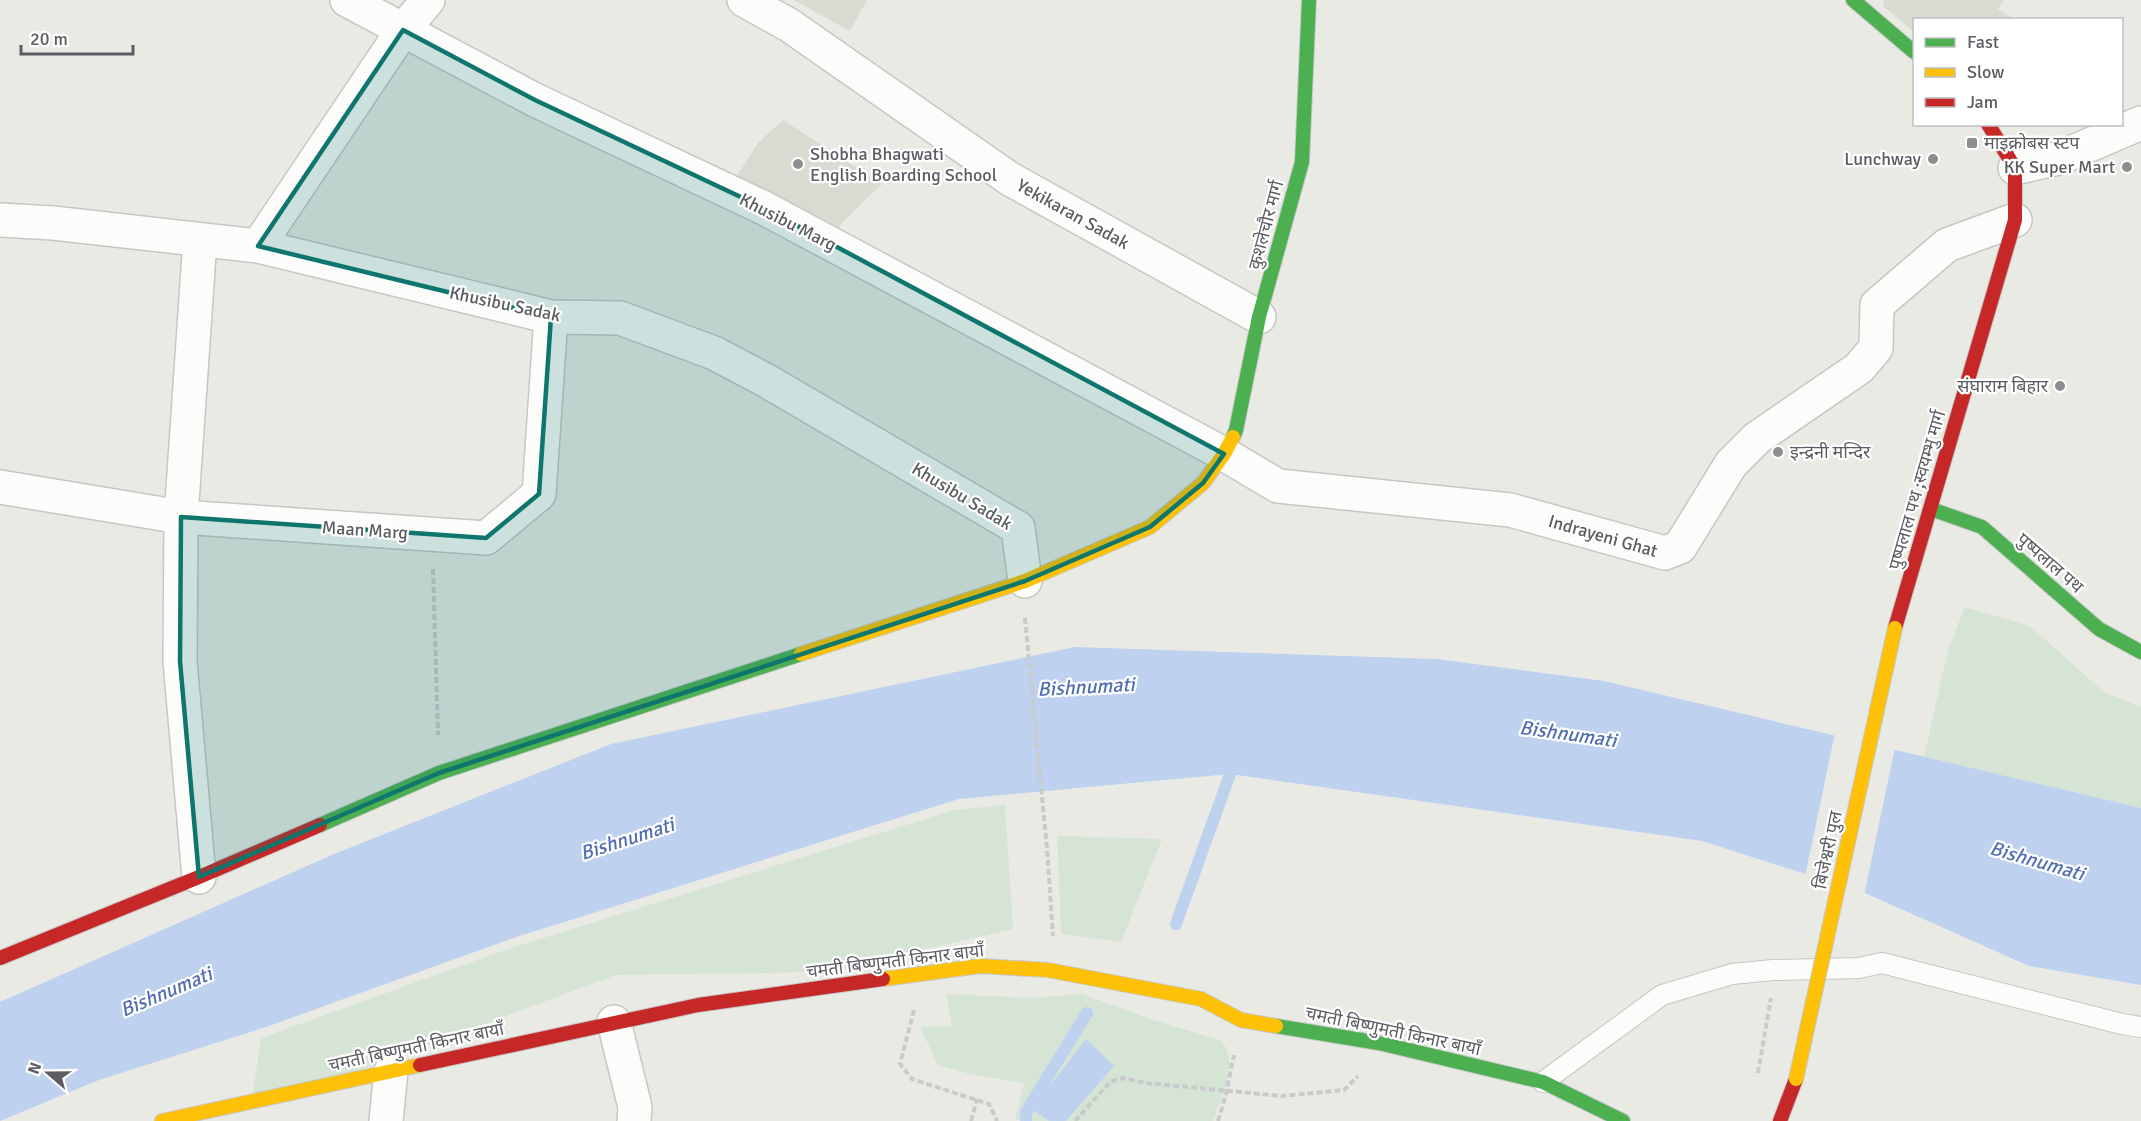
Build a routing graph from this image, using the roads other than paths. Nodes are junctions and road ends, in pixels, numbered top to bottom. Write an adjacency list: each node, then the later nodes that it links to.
1 (347, 0): 6 (street, Khusibu Marg)
2 (428, 0): 6 (street)
3 (744, 0): 16 (street, Yekikaran Sadak)
4 (1309, 0): 16 (main road, कुशलेचौर मार्ग)
5 (1853, 0): 7 (main road)
6 (403, 30): 14 (street); 17 (street, Khusibu Marg)
7 (1913, 51)
8 (2141, 123): 10 (street)
9 (1989, 126): 10 (main road)
10 (2015, 168): 12 (main road, पुष्पलाल पथ ;स्वयम्भु मार्ग)
11 (0, 220): 13 (street, Khusibu Sadak)
12 (2015, 220): 17 (street, Indrayeni Ghat); 19 (main road, पुष्पलाल पथ ;स्वयम्भु मार्ग)
13 (200, 240): 14 (street, Khusibu Sadak); 20 (street)
14 (258, 246): 15 (street, Khusibu Sadak)
15 (551, 317): 20 (street, Maan Marg); 21 (street, Khusibu Sadak)
16 (1259, 317): 17 (main road, कुशलेचौर मार्ग)
17 (1224, 454): 21 (main road, कुशलेचौर मार्ग)
18 (0, 487): 20 (street, Maan Marg)
19 (1931, 509): 22 (main road, पुष्पलाल पथ ;स्वयम्भु मार्ग); 23 (main road, पुष्पलाल पथ)
20 (181, 517): 24 (street)
21 (1024, 580): 24 (main road, कुशलेचौर मार्ग)
22 (1895, 628): 34 (main road, बिजेश्वरी पुल, bridge)
23 (2141, 652)
24 (199, 877): 25 (main road, कुशलेचौर मार्ग)
25 (0, 958)
26 (614, 1022): 28 (main road, चमती बिष्णुमती किनार बायाँ); 29 (main road, चमती बिष्णुमती किनार बायाँ); 32 (street)
27 (2141, 1027): 29 (lane)
28 (391, 1071): 30 (main road, चमती बिष्णुमती किनार बायाँ); 31 (street)
29 (1544, 1082): 33 (main road, चमती बिष्णुमती किनार बायाँ)
30 (162, 1121)
31 (386, 1121)
32 (634, 1121)
33 (1623, 1121)
34 (1780, 1121)

